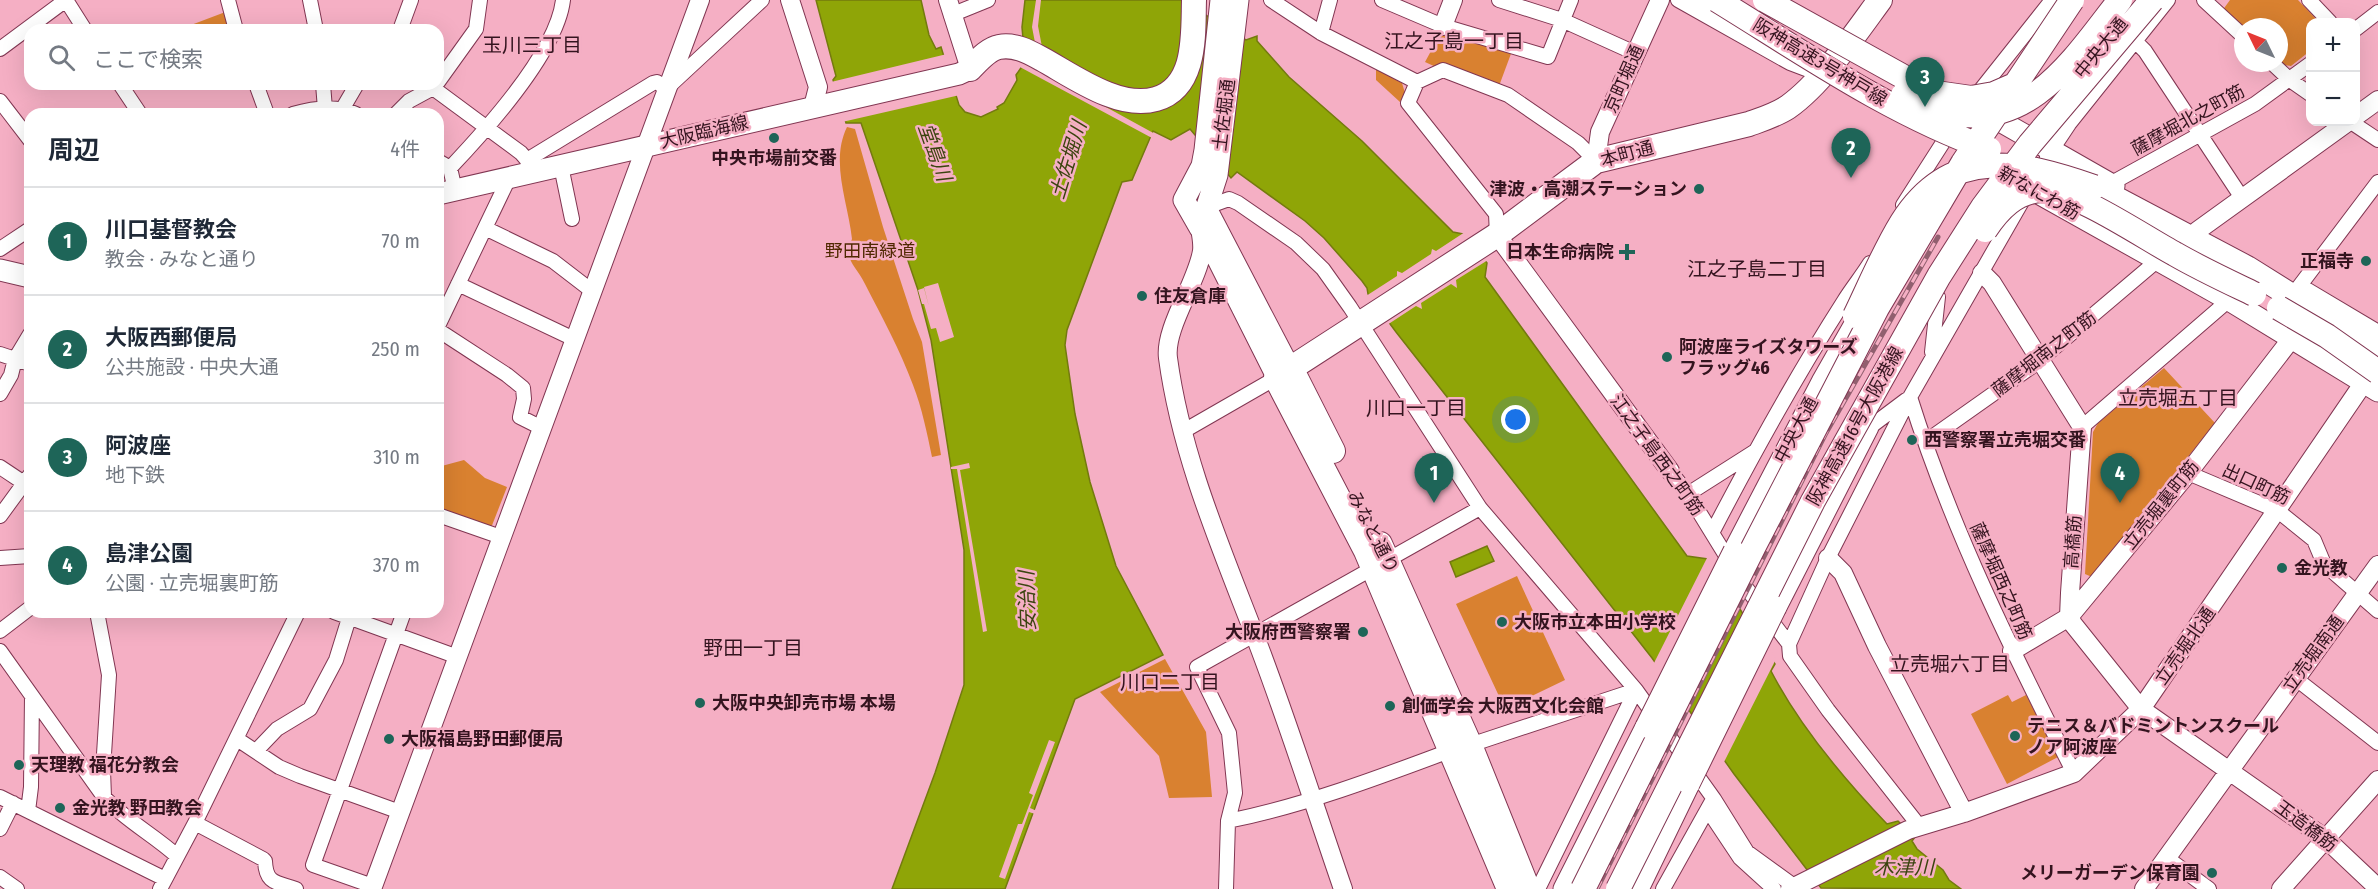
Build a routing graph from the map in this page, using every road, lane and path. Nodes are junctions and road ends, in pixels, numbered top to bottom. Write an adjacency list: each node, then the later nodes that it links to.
1 (66, 0): 43 (street); 44 (street)
2 (228, 0): 45 (street)
3 (310, 0): 46 (street)
4 (411, 0): 47 (street)
5 (480, 0): 60 (street)
6 (563, 0): 84 (street)
7 (700, 0): 64 (street)
8 (762, 0): 64 (street)
9 (790, 0): 74 (street)
10 (988, 0): 38 (street)
11 (1194, 0): 58 (highway)
12 (1238, 0): 40 (main road, 土佐堀通)
13 (1270, 0): 52 (street)
14 (1330, 0): 52 (street)
15 (1382, 0): 49 (street)
16 (1453, 0): 49 (street)
17 (1498, 0): 42 (street)
18 (1570, 0): 42 (street)
19 (1660, 0): 56 (street, 京町堀通)
20 (1678, 0): 61 (street)
21 (1698, 0): 61 (main road, 新なにわ筋)
22 (1717, 0): 109 (highway, 阪神高速3号神戸線, bridge)
23 (1723, 0): 32 (highway, 阪神高速3号神戸線, bridge)
24 (1750, 0): 99 (highway, bridge)
25 (1765, 0): 31 (highway, 阪神高速3号神戸線, bridge)
26 (1787, 0): 53 (main road)
27 (1880, 0): 53 (highway, 本町通)
28 (2052, 0): 80 (street)
29 (2072, 0): 162 (highway, 阪神高速16号大阪港線, bridge)
30 (2076, 0): 80 (main road, 中央大通)
31 (2100, 0)
32 (2120, 0)
33 (2140, 0): 87 (main road, 中央大通)
34 (2152, 0): 168 (highway, 阪神高速16号大阪港線, bridge)
35 (2168, 0): 54 (street)
36 (2204, 0): 50 (street)
37 (2309, 0): 41 (street)
38 (950, 8): 58 (street)
39 (2378, 12): 48 (street)
40 (1225, 15): 102 (main road, 土佐堀通); 104 (main road, 土佐堀通)
41 (2326, 18)
42 (1562, 20): 49 (street); 56 (street)
43 (34, 24)
44 (81, 24)
45 (234, 24)
46 (315, 24)
47 (402, 24)
48 (2360, 25)
49 (1443, 26)
50 (2234, 28)
51 (24, 32): 55 (street)
52 (1321, 33): 63 (street)
53 (1852, 38): 61 (highway, 本町通); 80 (main road)
54 (2135, 41): 86 (street); 91 (street)
55 (0, 50)
56 (1635, 53): 92 (street, 京町堀通)
57 (2306, 67): 62 (street, 薩摩堀北之町筋)
58 (964, 71): 74 (main road, 大阪臨海線)
59 (2282, 72): 62 (street)
60 (444, 74)
61 (1821, 74): 89 (main road, 新なにわ筋); 92 (highway, 本町通)
62 (2290, 80): 71 (street); 86 (street, 薩摩堀北之町筋)
63 (1417, 82): 92 (street); 110 (street, 江之子島西之町筋)
64 (666, 89): 90 (street); 94 (street)
65 (124, 90): 75 (street)
66 (258, 90): 76 (street)
67 (324, 90): 77 (street)
68 (355, 90): 78 (street)
69 (428, 90): 79 (street)
70 (442, 90): 84 (street)
71 (2306, 91)
72 (2378, 100): 81 (street)
73 (0, 101): 85 (street)
74 (813, 107): 90 (main road, 大阪臨海線)
75 (136, 108)
76 (265, 108)
77 (326, 108)
78 (349, 108)
79 (402, 108)
80 (1977, 108): 87 (main road); 89 (main road, 中央大通)
81 (2360, 113)
82 (2344, 126): 103 (street)
83 (2356, 126): 88 (street)
84 (489, 128): 93 (street); 94 (street)
85 (24, 132)
86 (2201, 133): 99 (street, 薩摩堀北之町筋); 103 (street)
87 (2031, 139): 91 (main road); 96 (main road, 中央大通)
88 (2378, 140)
89 (1951, 144): 96 (main road, 新なにわ筋); 113 (street); 141 (main road, 中央大通)
90 (646, 146): 95 (main road, 大阪臨海線); 121 (street)
91 (2050, 150): 99 (main road); 100 (street)
92 (1596, 160): 110 (highway, 本町通)
93 (444, 164): 101 (street)
94 (529, 166): 95 (main road, 大阪臨海線); 97 (main road, 大阪臨海線)
95 (561, 166): 105 (street)
96 (2008, 175): 100 (main road, 新なにわ筋); 123 (main road, 中央大通)
97 (509, 178): 101 (main road, 大阪臨海線); 106 (street)
98 (2378, 182): 120 (street)
99 (2102, 186): 109 (main road); 133 (highway); 162 (highway, bridge)
100 (2030, 188): 112 (main road, 新なにわ筋); 115 (street)
101 (446, 192)
102 (1188, 194): 104 (main road, みなと通り); 107 (main road, みなと通り)
103 (2242, 198): 109 (street)
104 (1206, 207): 107 (main road, 土佐堀通); 126 (street); 139 (street, みなと通り)
105 (572, 219)
106 (487, 228): 119 (street); 121 (street)
107 (1200, 228): 139 (street, みなと通り); 147 (street)
108 (24, 233): 111 (street)
109 (2191, 238): 120 (main road); 122 (highway, 阪神高速3号神戸線, bridge)
110 (1488, 240): 126 (highway, 本町通); 151 (street, 江之子島西之町筋)
111 (0, 249)
112 (2158, 260): 124 (main road, 新なにわ筋); 136 (street, 薩摩堀南之町筋)
113 (1868, 266): 141 (street); 149 (street)
114 (0, 270): 116 (main road)
115 (1982, 273): 134 (street); 136 (street)
116 (24, 277)
117 (24, 281): 118 (main road)
118 (0, 282)
119 (458, 284): 125 (street); 130 (street)
120 (2298, 288): 128 (main road)
121 (592, 291): 130 (street)
122 (2254, 294): 140 (highway, bridge); 168 (highway, bridge)
123 (1938, 297): 134 (street); 146 (main road, 中央大通)
124 (2229, 300): 129 (main road, 新なにわ筋); 144 (street)
125 (444, 315)
126 (1367, 317): 139 (highway, 本町通); 156 (street)
127 (444, 332): 145 (street)
128 (2378, 336)
129 (2292, 338): 140 (main road, 新なにわ筋); 152 (street, 立売堀裏町筋)
130 (574, 339): 145 (street)
131 (24, 344): 135 (street)
132 (0, 354): 135 (street)
133 (2378, 355)
134 (1932, 358): 143 (street)
135 (15, 359): 137 (street); 142 (street)
136 (2041, 359): 144 (street); 148 (street, 薩摩堀南之町筋)
137 (24, 362)
138 (2378, 362): 140 (street, 立売堀北通)
139 (1283, 373): 147 (street); 166 (highway, みなと通り)
140 (2374, 381): 157 (street, 立売堀北通)
141 (1822, 382): 162 (main road, 中央大通)
142 (0, 394)
143 (1910, 397): 146 (street); 148 (street, 薩摩堀西之町筋); 165 (street)
144 (2082, 427): 172 (street, 高橋筋)
145 (542, 428): 161 (street)
146 (1866, 430): 226 (main road, 中央大通, bridge)
147 (1182, 432): 180 (street)
148 (1925, 442): 183 (street, 薩摩堀西之町筋)
149 (1756, 451): 155 (street); 160 (street)
150 (0, 467): 153 (street)
151 (1670, 471): 155 (street, 江之子島西之町筋)
152 (2188, 473): 157 (street, 出口町筋); 172 (street, 立売堀裏町筋)
153 (24, 478)
154 (24, 483): 158 (street)
155 (1688, 494): 160 (street, 江之子島西之町筋)
156 (1480, 508): 166 (street); 186 (street)
157 (2278, 511): 169 (street, 出口町筋); 188 (street, 立売堀北通)
158 (0, 516)
159 (444, 519): 161 (street)
160 (1712, 533): 181 (street, 江之子島西之町筋)
161 (501, 537): 184 (street)
162 (1744, 549): 223 (main road, 中央大通, bridge); 224 (highway, 阪神高速16号大阪港線, bridge)
163 (24, 556): 164 (street)
164 (0, 558)
165 (1828, 558): 181 (street); 203 (street)
166 (1380, 563): 180 (street); 191 (highway, みなと通り)
167 (2378, 565): 169 (street, 立売堀南通)
168 (1779, 567): 225 (highway, 阪神高速16号大阪港線, bridge)
169 (2358, 592): 170 (street, 出口町筋); 185 (street, 立売堀南通)
170 (2378, 611)
171 (24, 613): 178 (street)
172 (2069, 617): 183 (street, 立売堀裏町筋); 188 (street)
173 (98, 618): 197 (street)
174 (295, 618): 189 (street)
175 (349, 618): 176 (street); 192 (street)
176 (370, 618): 179 (street)
177 (402, 618): 179 (street)
178 (0, 631)
179 (396, 635): 184 (street); 196 (street)
180 (1255, 636): 198 (street); 204 (street)
181 (1789, 644): 207 (street, 江之子島西之町筋)
182 (0, 651): 187 (street)
183 (2012, 651): 194 (street, 薩摩堀西之町筋)
184 (458, 657): 202 (street)
185 (2295, 678): 190 (street); 193 (street, 立売堀南通)
186 (1636, 690): 191 (street); 199 (street); 222 (street)
187 (32, 696): 197 (street); 201 (street)
188 (2142, 709): 193 (street); 194 (street, 立売堀北通)
189 (237, 739): 192 (street); 205 (street)
190 (2378, 743)
191 (1461, 748): 198 (street); 220 (highway, みなと通り); 221 (highway, みなと通り)
192 (256, 751): 196 (street)
193 (2230, 770): 208 (street, 玉造橋筋); 210 (street, 立売堀南通)
194 (2074, 772): 203 (street, 立売堀北通)
195 (2378, 780): 208 (street)
196 (340, 791): 202 (street); 214 (street)
197 (104, 797): 209 (street)
198 (1312, 798): 204 (street); 219 (street)
199 (1714, 799): 213 (street); 227 (street); 228 (street)
200 (6, 800): 201 (street); 206 (street)
201 (28, 811): 212 (street)
202 (400, 812): 214 (street)
203 (1964, 813): 207 (street, 立売堀北通)
204 (1228, 821): 218 (street)
205 (195, 823): 209 (street); 217 (street)
206 (0, 829)
207 (1914, 829): 213 (street, 立売堀北通)
208 (2326, 839): 215 (street, 玉造橋筋); 231 (street)
209 (177, 856): 212 (street)
210 (2167, 858): 229 (street, 立売堀南通); 230 (street)
211 (0, 877): 216 (street)
212 (162, 884)
213 (1798, 886)
214 (373, 888)
215 (2378, 888)
216 (17, 889)
217 (296, 889)
218 (1226, 889)
219 (1343, 889)
220 (1509, 889)
221 (1528, 889)
222 (1538, 889)
223 (1564, 889)
224 (1583, 889)
225 (1618, 889)
226 (1638, 889)
227 (1663, 889)
228 (1773, 889)
229 (2144, 889)
230 (2209, 889)
231 (2280, 889)

